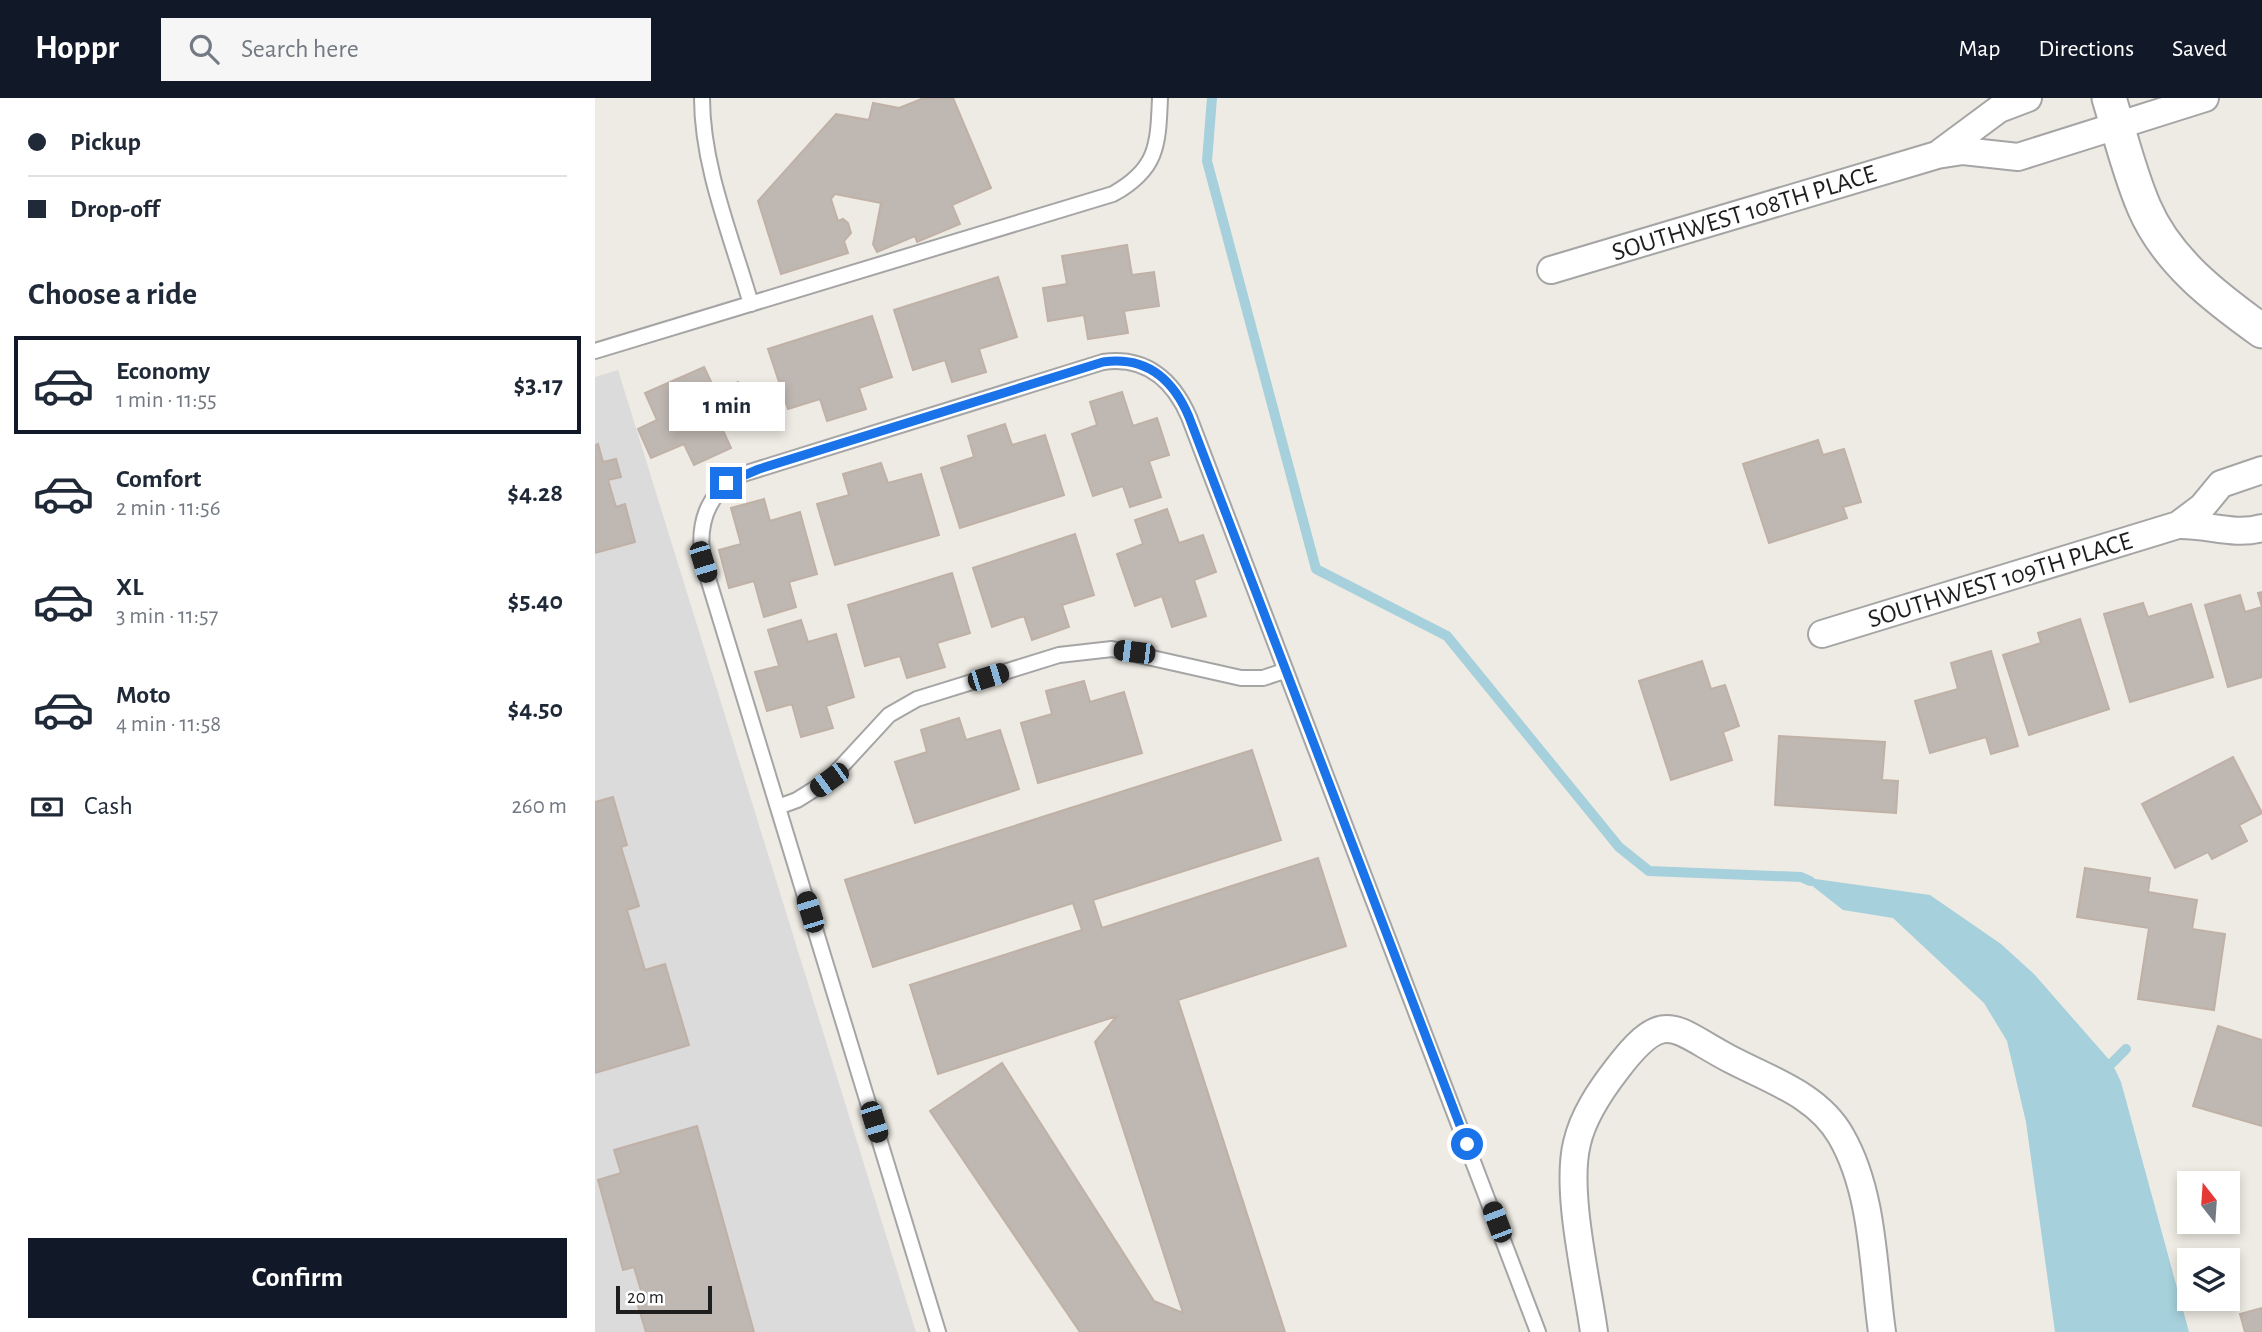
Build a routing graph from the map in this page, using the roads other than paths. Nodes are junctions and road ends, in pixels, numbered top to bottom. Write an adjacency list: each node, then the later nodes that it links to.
1 (702, 98): 8 (lane)
2 (1160, 98): 8 (lane)
3 (2028, 98): 6 (street, SOUTHWEST 108TH PLACE)
4 (2205, 98): 5 (street, SOUTHWEST 108TH PLACE)
5 (2114, 112): 6 (street, SOUTHWEST 108TH PLACE); 9 (street)
6 (1937, 155): 7 (street, SOUTHWEST 108TH PLACE)
7 (1551, 270)
8 (751, 304): 10 (lane)
9 (2262, 331)
10 (595, 351)
11 (2262, 470): 12 (street, SOUTHWEST 109TH PLACE)
12 (2178, 525): 13 (street, SOUTHWEST 109TH PLACE); 14 (street, SOUTHWEST 109TH PLACE)
13 (2262, 528)
14 (1822, 634)
15 (1284, 671): 16 (lane); 16 (lane); 18 (lane)
16 (778, 807): 17 (lane)
17 (938, 1332)
18 (1538, 1332)
19 (1594, 1332): 20 (street)
20 (1882, 1332)

